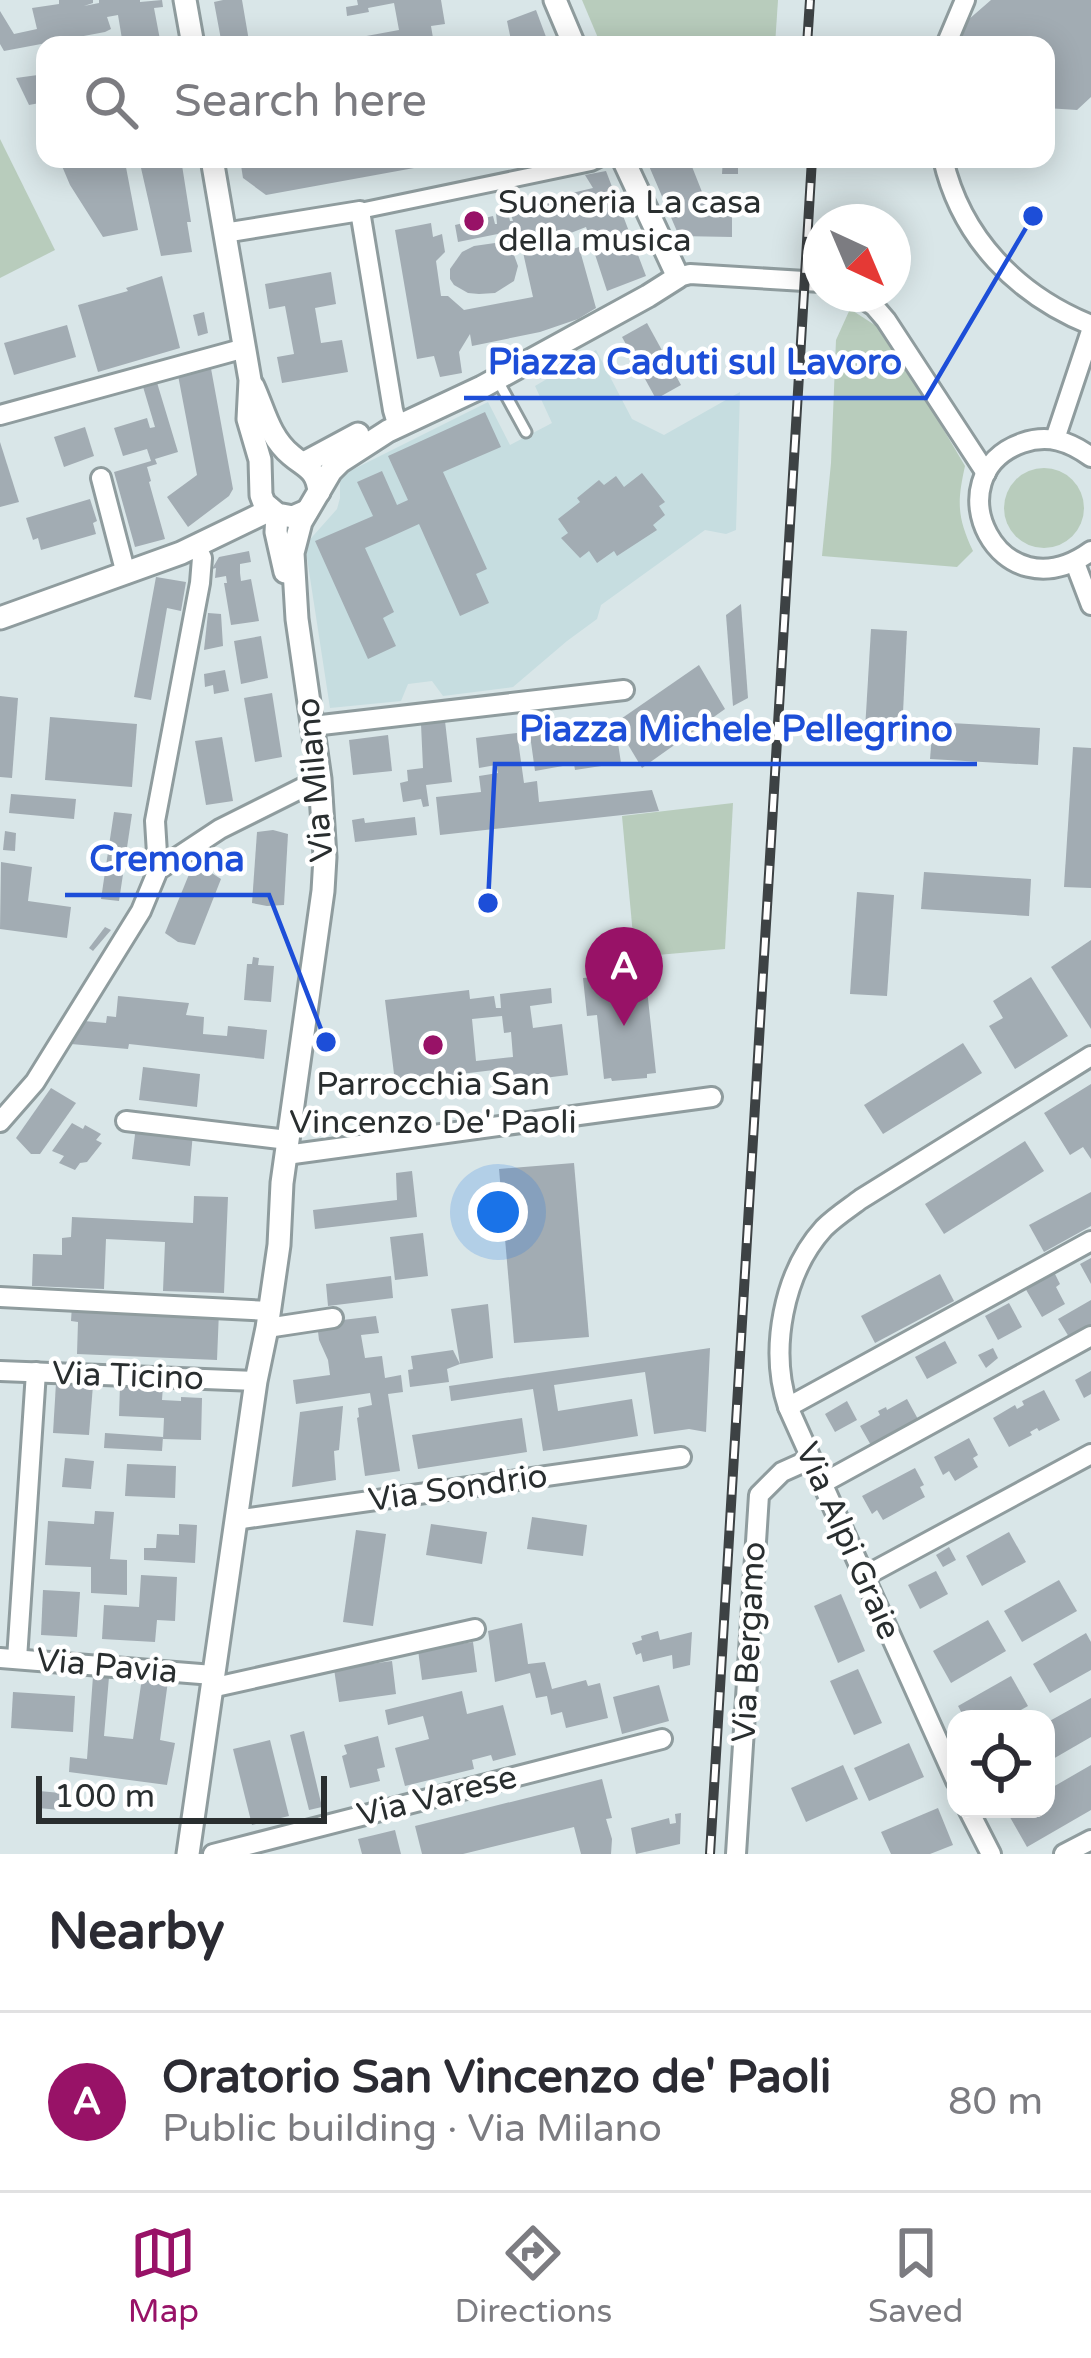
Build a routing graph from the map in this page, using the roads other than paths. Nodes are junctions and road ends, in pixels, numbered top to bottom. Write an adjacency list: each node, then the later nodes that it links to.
1 (185, 0): 4 (street)
2 (554, 0): 5 (street)
3 (965, 0): 6 (street)
4 (191, 36)
5 (570, 36)
6 (950, 36)
7 (213, 168): 12 (street, Via Milano)
8 (568, 168): 11 (street)
9 (627, 168): 13 (street)
10 (946, 168): 16 (street)
11 (361, 212): 12 (street); 21 (street)
12 (224, 233): 17 (street, Via Milano)
13 (678, 277): 14 (street); 18 (street)
14 (803, 281)
15 (879, 312): 26 (street)
16 (1091, 328): 23 (street)
17 (244, 348): 19 (street, Via Milano); 20 (street)
18 (497, 379): 21 (street); 22 (lane)
19 (250, 380): 25 (street, Via Milano); 28 (street, Via Milano)
20 (0, 415)
21 (393, 429): 25 (street); 29 (street)
22 (526, 432)
23 (1055, 439): 24 (street); 26 (street)
24 (1091, 457)
25 (299, 461): 28 (street); 29 (street, Via Milano)
26 (986, 473): 33 (street)
27 (100, 478): 34 (street)
28 (261, 483): 30 (street, Via Milano); 31 (street)
29 (313, 501): 30 (street); 37 (street, Via Milano)
30 (273, 512): 31 (street); 32 (street, Via Milano)
31 (202, 542): 32 (street); 34 (street); 41 (street)
32 (280, 553): 37 (street, Via Milano)
33 (1083, 557): 35 (street)
34 (126, 574): 36 (street)
35 (1091, 605)
36 (0, 618)
37 (297, 619): 39 (street, Via Milano)
38 (624, 690): 39 (street)
39 (313, 726): 40 (street, Via Milano)
40 (320, 779): 41 (street); 46 (street, Via Milano)
41 (158, 870): 45 (street)
42 (1091, 1057): 55 (street, Via Alpi Graie)
43 (712, 1097): 46 (street)
44 (126, 1121): 46 (street)
45 (0, 1122)
46 (287, 1148): 50 (street, Via Milano)
47 (1091, 1241): 55 (street)
48 (0, 1297): 50 (street)
49 (333, 1318): 50 (street)
50 (268, 1320): 54 (street, Via Milano)
51 (1091, 1336): 59 (street)
52 (0, 1371): 53 (street, Via Ticino)
53 (36, 1372): 54 (street, Via Ticino); 63 (street)
54 (256, 1381): 60 (street, Via Milano)
55 (788, 1407): 58 (street, Via Alpi Graie)
56 (1091, 1454): 61 (street)
57 (681, 1457): 60 (street, Via Sondrio)
58 (811, 1459): 59 (street, Via Alpi Graie); 71 (street, Via Bergamo)
59 (823, 1483): 61 (street, Via Alpi Graie)
60 (236, 1520): 64 (street, Via Milano)
61 (865, 1576): 66 (street, Via Alpi Graie)
62 (475, 1629): 64 (street, Via Pavia)
63 (9, 1658): 64 (street, Via Pavia)
64 (212, 1682): 69 (street, Via Milano)
65 (662, 1739): 70 (street, Via Varese)
66 (947, 1761)
67 (973, 1818): 72 (street)
68 (1091, 1840): 73 (street)
69 (188, 1854)
70 (213, 1854)
71 (736, 1854)
72 (991, 1854)
73 (1064, 1854)

